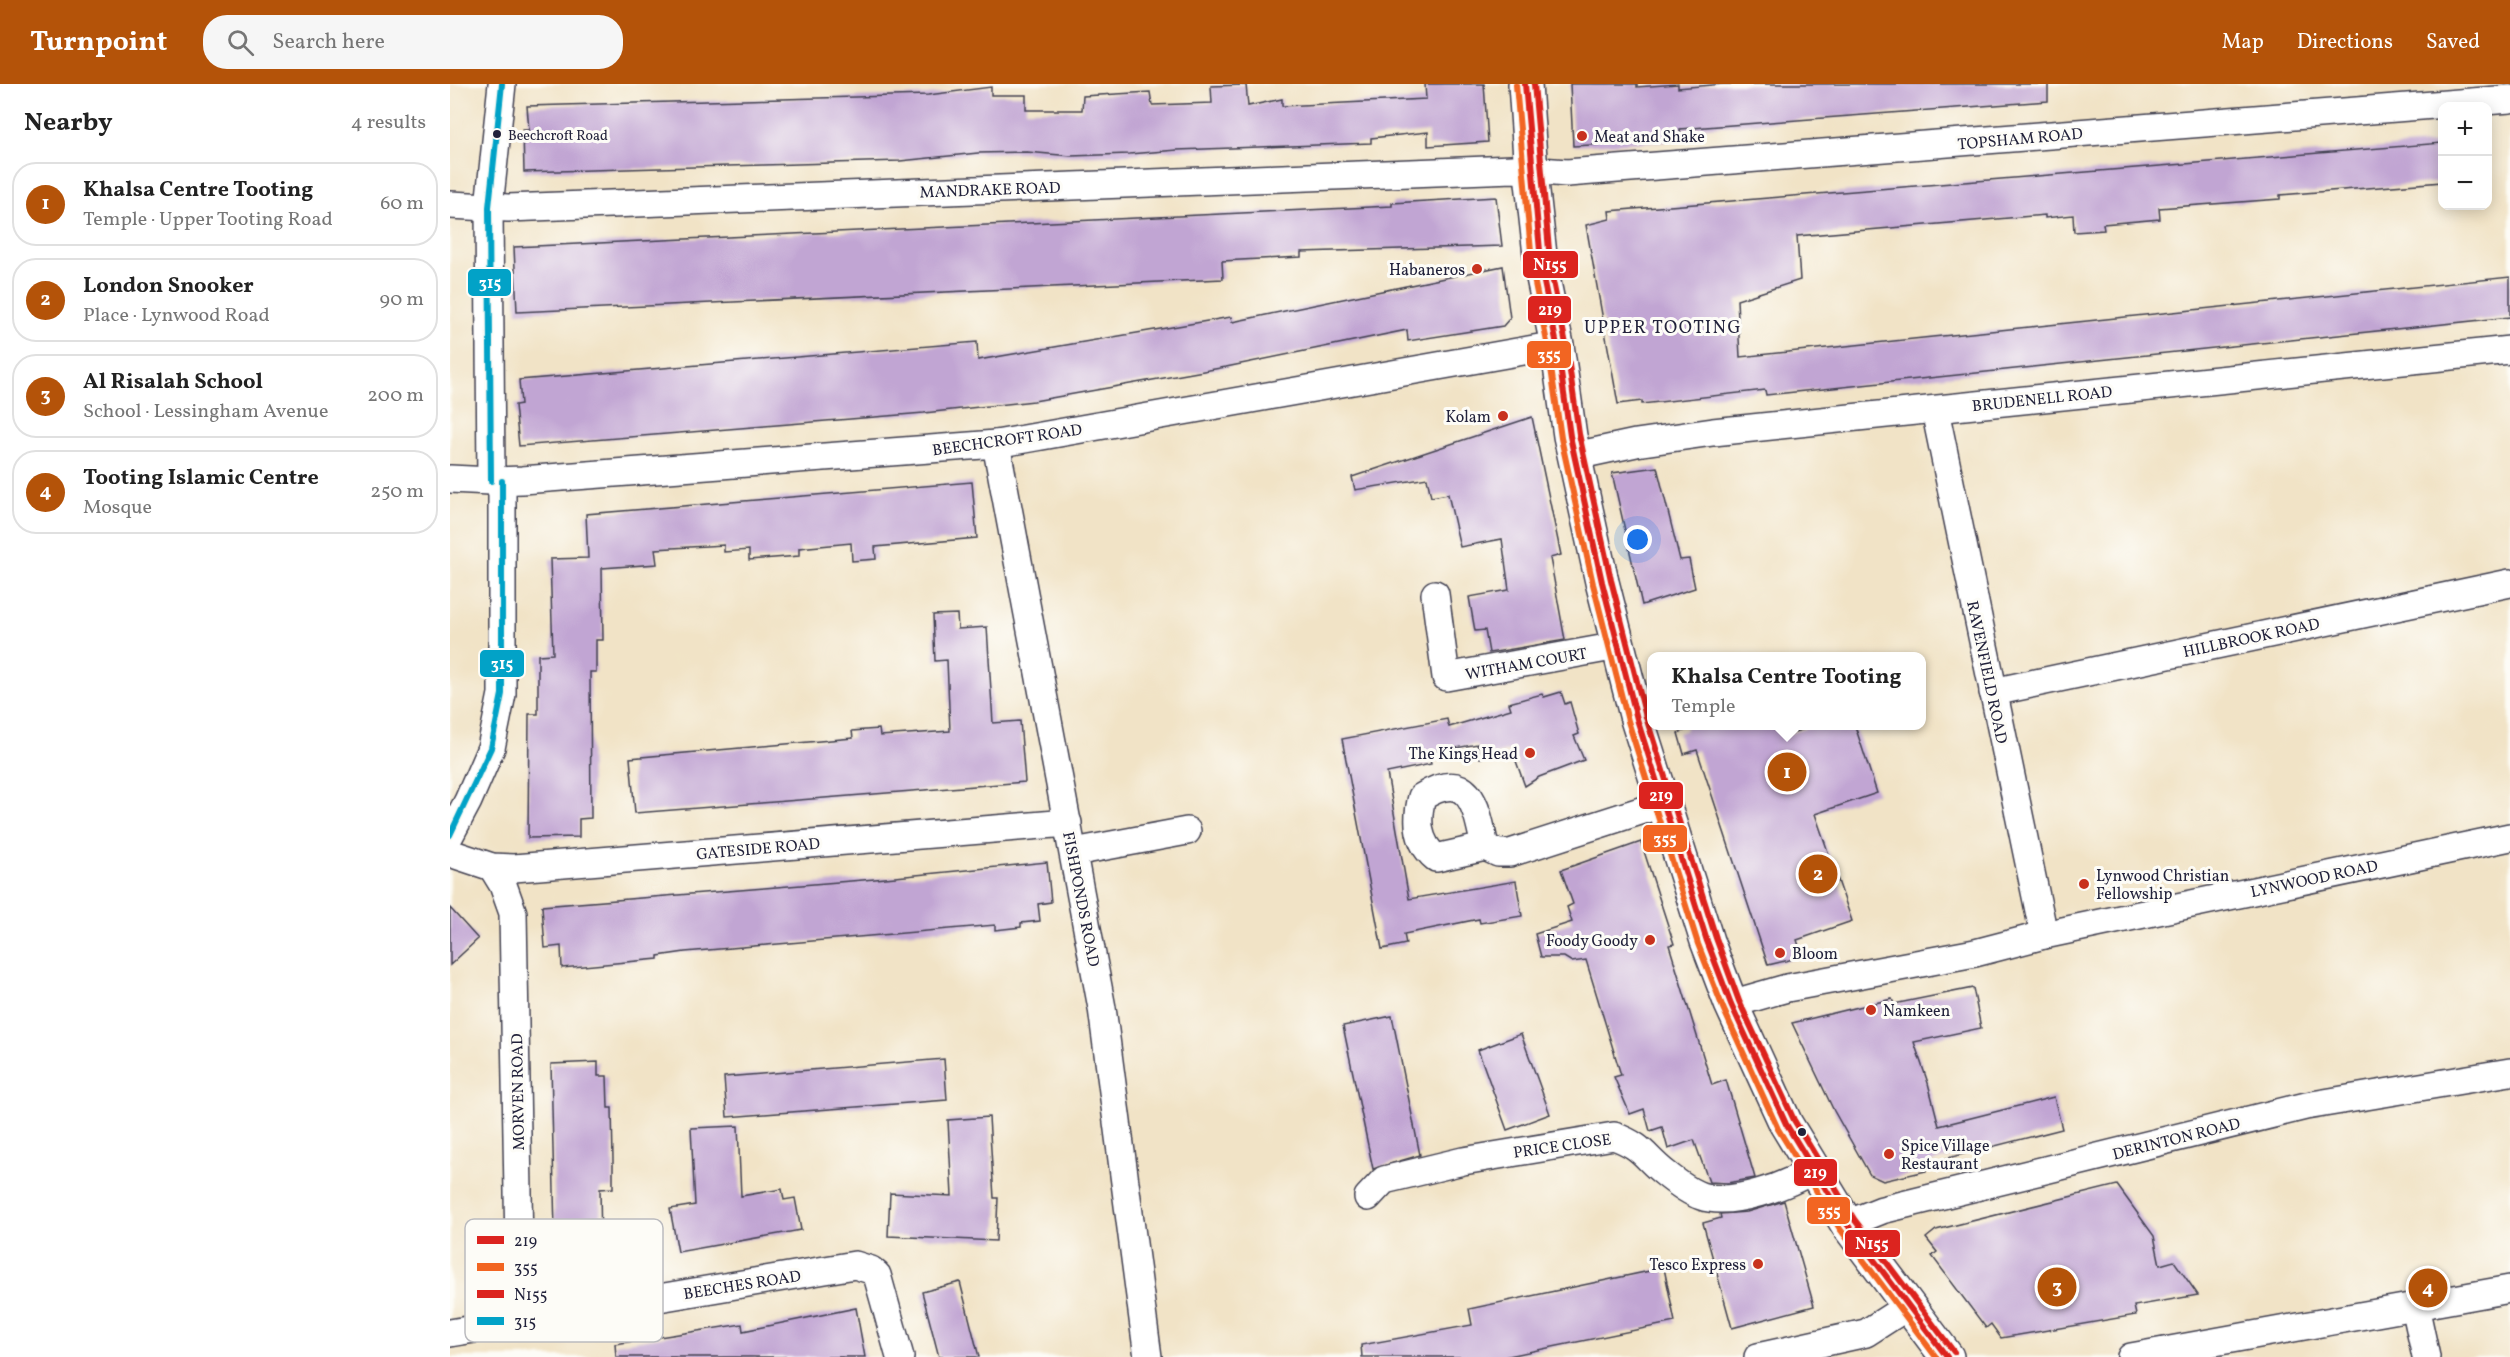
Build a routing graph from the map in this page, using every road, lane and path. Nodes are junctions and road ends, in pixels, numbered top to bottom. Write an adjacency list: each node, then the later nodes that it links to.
1 (502, 84): 6 (street)
2 (1525, 84): 4 (highway)
3 (2510, 99): 4 (street, TOPSHAM ROAD)
4 (1516, 171): 6 (street, MANDRAKE ROAD); 7 (highway)
5 (450, 205): 6 (street, MANDRAKE ROAD)
6 (489, 207): 13 (street)
7 (1557, 345): 10 (street, BEECHCROFT ROAD); 11 (highway)
8 (2510, 350): 9 (street, BRUDENELL ROAD)
9 (1935, 410): 11 (street, BRUDENELL ROAD); 17 (street, RAVENFIELD ROAD)
10 (996, 444): 13 (street, BEECHCROFT ROAD); 19 (street, FISHPONDS ROAD)
11 (1575, 456): 16 (highway)
12 (450, 479): 13 (street, BEECHCROFT ROAD)
13 (496, 481): 21 (street)
14 (2510, 583): 17 (street, HILLBROOK ROAD)
15 (1435, 594): 16 (street, WITHAM COURT)
16 (1618, 646): 18 (highway)
17 (1993, 692): 27 (street, RAVENFIELD ROAD)
18 (1662, 804): 23 (street); 28 (highway)
19 (1068, 824): 24 (street, FISHPONDS ROAD); 26 (street, GATESIDE ROAD)
20 (1187, 831): 24 (street)
21 (450, 836)
22 (2510, 837): 27 (street, LYNWOOD ROAD)
23 (1485, 847)
24 (1074, 852): 42 (street, FISHPONDS ROAD)
25 (450, 853): 26 (street, GATESIDE ROAD)
26 (492, 867): 32 (street, MORVEN ROAD)
27 (2044, 935): 28 (street, LYNWOOD ROAD)
28 (1731, 1004): 30 (highway)
29 (2510, 1072): 33 (street, DERINTON ROAD)
30 (1813, 1170): 31 (street, PRICE CLOSE); 33 (highway)
31 (1368, 1197)
32 (519, 1219)
33 (1847, 1224): 36 (highway)
34 (2510, 1289): 37 (street)
35 (663, 1297): 41 (street, BEECHES ROAD)
36 (1908, 1305): 43 (street); 44 (highway)
37 (2415, 1305): 40 (street); 46 (street)
38 (465, 1331): 39 (street, BEECHES ROAD)
39 (450, 1333)
40 (2230, 1349): 45 (street)
41 (900, 1357)
42 (1148, 1357)
43 (1758, 1357)
44 (1947, 1357)
45 (2131, 1357)
46 (2426, 1357)

